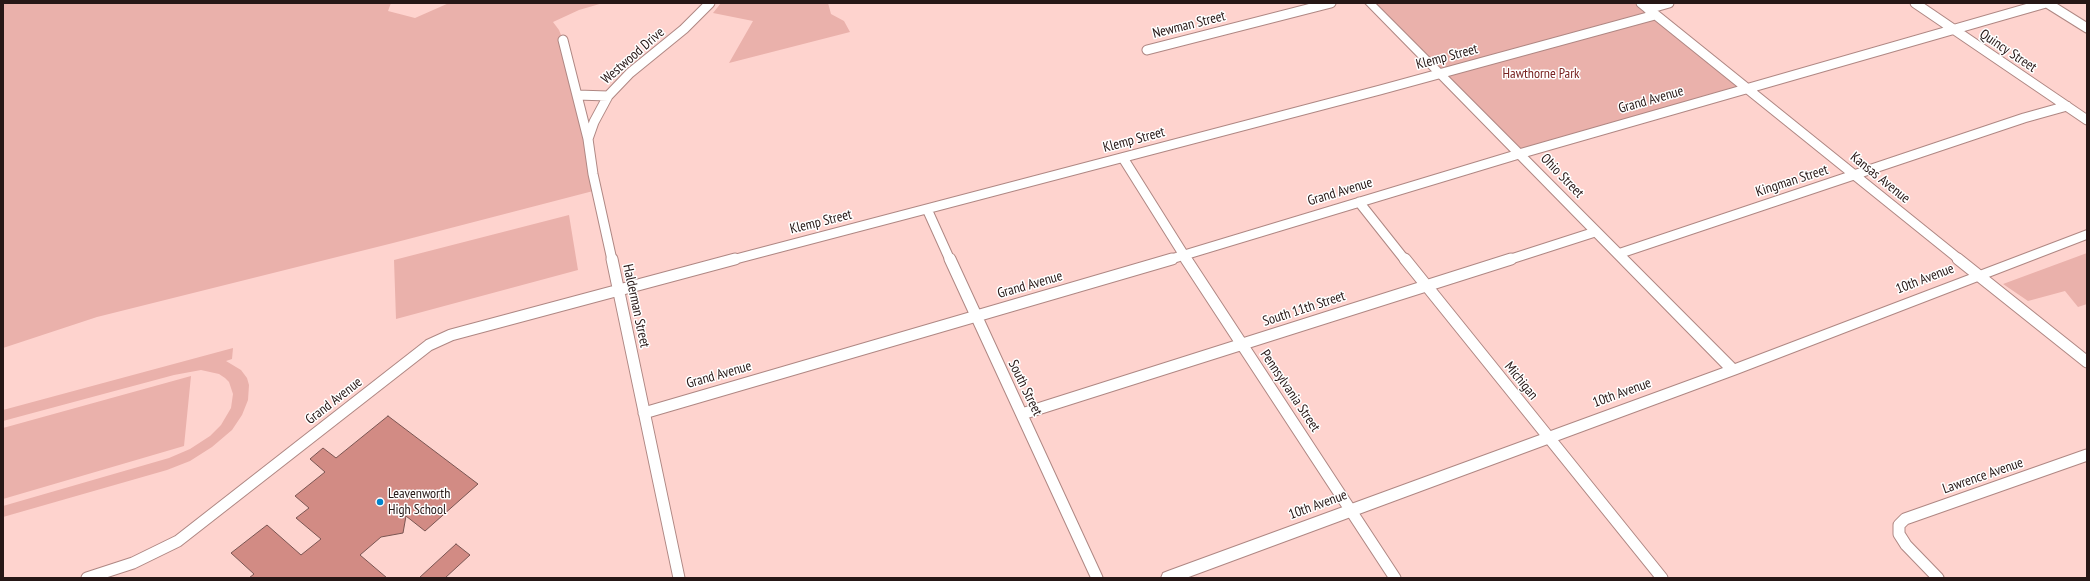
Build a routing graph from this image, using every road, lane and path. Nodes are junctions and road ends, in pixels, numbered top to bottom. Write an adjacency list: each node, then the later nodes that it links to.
1 (710, 3): 16 (street, Westwood Drive)
2 (1331, 3): 12 (street, Newman Street)
3 (1370, 3): 13 (street, Ohio Street)
4 (1641, 3): 8 (street, Kansas Avenue)
5 (1669, 3): 8 (street, Klemp Street)
6 (1915, 3): 10 (street, Quincy Street)
7 (2046, 3): 9 (street); 10 (street, Grand Avenue)
8 (1652, 12): 13 (street, Klemp Street); 14 (street, Kansas Avenue)
9 (2087, 28)
10 (1954, 30): 14 (street, Grand Avenue); 17 (street, Quincy Street)
11 (562, 40): 15 (street, Halderman Street)
12 (1147, 50)
13 (1440, 73): 20 (street, Ohio Street); 21 (street, Klemp Street)
14 (1746, 89): 20 (street, Grand Avenue); 22 (street, Kansas Avenue)
15 (577, 95): 16 (street); 19 (street, Halderman Street)
16 (608, 96): 19 (street, Westwood Drive)
17 (2067, 106): 18 (street, Quincy Street); 22 (street, Kingman Street)
18 (2087, 120)
19 (588, 139): 31 (street, Halderman Street)
20 (1519, 154): 23 (street, Grand Avenue); 25 (street, Ohio Street)
21 (1123, 158): 24 (street, Klemp Street); 28 (street, Pennsylvania Street)
22 (1854, 176): 27 (street, Kingman Street); 29 (street, Kansas Avenue)
23 (1359, 202): 28 (street, Grand Avenue); 30 (street, Michigan)
24 (927, 209): 31 (street, Klemp Street); 32 (street, South Street)
25 (1595, 232): 27 (street, Ohio Street); 30 (street, South 11th Street)
26 (2087, 234): 29 (street, 10th Avenue)
27 (1618, 254): 35 (street, Ohio Street)
28 (1184, 255): 32 (street, Grand Avenue); 33 (street, Pennsylvania Street)
29 (1978, 275): 34 (street, Kansas Avenue); 35 (street, 10th Avenue)
30 (1426, 284): 33 (street, South 11th Street); 38 (street, Michigan)
31 (619, 289): 36 (street, Halderman Street); 41 (street, Grand Avenue)
32 (975, 316): 36 (street, Grand Avenue); 37 (street, South Street)
33 (1242, 343): 37 (street, South 11th Street); 40 (street, Pennsylvania Street)
34 (2087, 362)
35 (1732, 370): 38 (street, 10th Avenue)
36 (644, 413): 42 (street, Halderman Street)
37 (1022, 414): 43 (street, South Street)
38 (1548, 437): 40 (street, 10th Avenue); 46 (street, Michigan)
39 (2087, 455): 47 (street, Lawrence Avenue)
40 (1351, 510): 44 (street, 10th Avenue); 45 (street, Pennsylvania Street)
41 (87, 578)
42 (679, 578)
43 (1097, 578)
44 (1168, 578)
45 (1395, 578)
46 (1662, 578)
47 (1938, 578)

